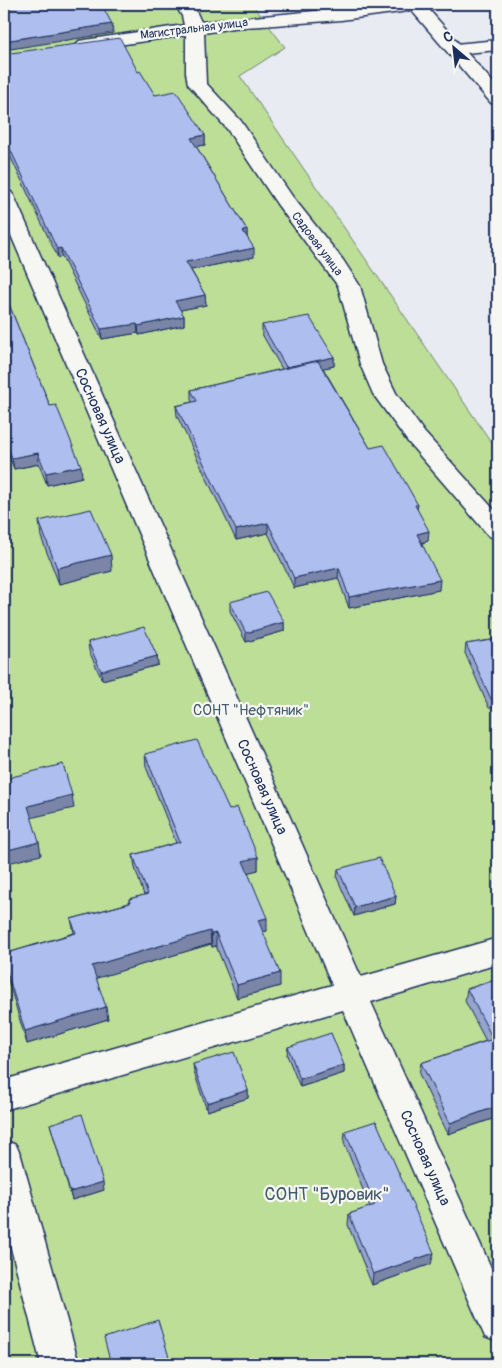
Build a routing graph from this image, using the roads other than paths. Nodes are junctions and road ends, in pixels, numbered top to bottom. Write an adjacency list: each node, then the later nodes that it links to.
1 (184, 4): 3 (street, Садовая улица)
2 (415, 4): 3 (street, Магистральная улица); 6 (street)
3 (194, 28): 5 (street, Магистральная улица); 9 (street, Садовая улица)
4 (498, 45): 6 (street)
5 (70, 47)
6 (455, 49): 7 (street)
7 (498, 99)
8 (4, 196): 11 (street, Сосновая улица)
9 (498, 530)
10 (498, 951): 11 (street)
11 (352, 994): 12 (street); 14 (street, Сосновая улица)
12 (4, 1095)
13 (4, 1156): 15 (street)
14 (498, 1324)
15 (60, 1364)

